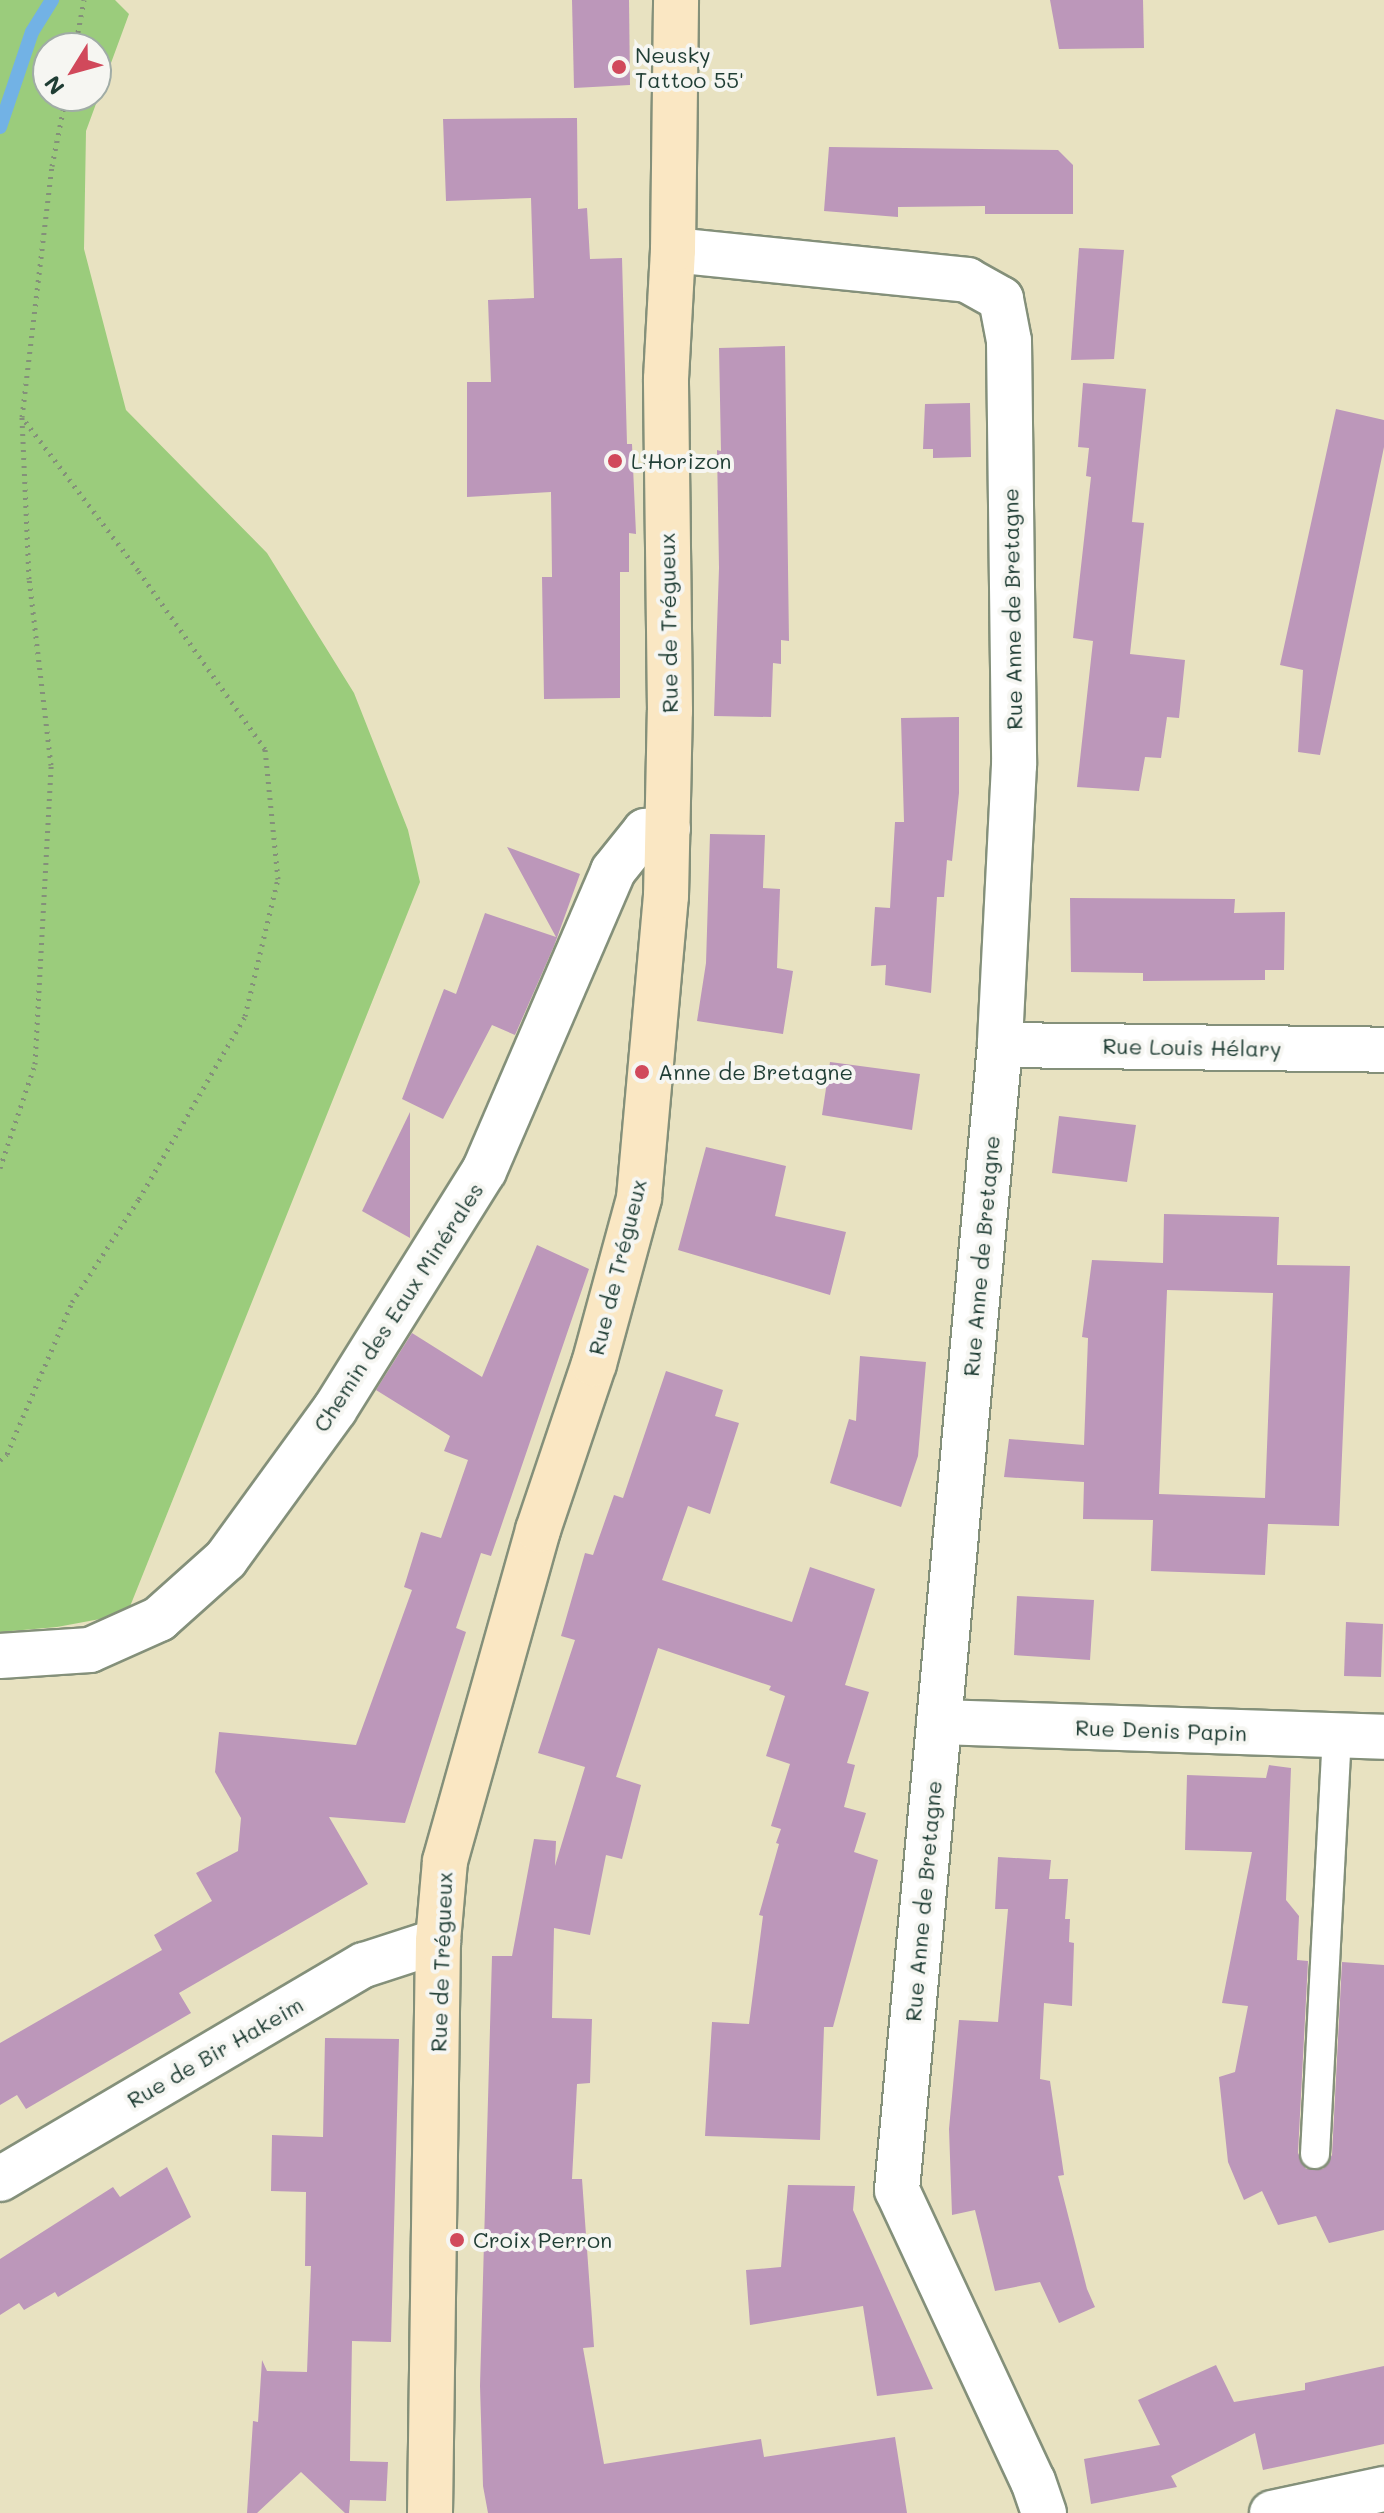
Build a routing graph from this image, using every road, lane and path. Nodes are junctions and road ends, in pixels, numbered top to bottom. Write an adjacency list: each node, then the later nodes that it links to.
1 (84, 0): 3 (path)
2 (676, 0): 5 (main road, Rue de Trégueux)
3 (78, 32)
4 (63, 112): 6 (path)
5 (673, 250): 7 (main road, Rue de Trégueux); 8 (street, Rue Anne de Bretagne)
6 (22, 417): 10 (path); 11 (path)
7 (668, 829): 12 (street, Chemin des Eaux Minérales); 16 (main road, Rue de Trégueux)
8 (1000, 1045): 9 (street, Rue Louis Hélary); 13 (street, Rue Anne de Bretagne)
9 (1384, 1050)
10 (0, 1168)
11 (0, 1460)
12 (0, 1656)
13 (939, 1722): 14 (street, Rue Denis Papin); 21 (street, Rue Anne de Bretagne)
14 (1337, 1735): 15 (street, Rue Denis Papin); 17 (lane)
15 (1384, 1737)
16 (438, 1941): 18 (street, Rue de Bir Hakeim); 20 (main road, Rue de Trégueux)
17 (1315, 2154)
18 (0, 2179)
19 (1384, 2489): 22 (street)
20 (430, 2513)
21 (1044, 2513)
22 (1272, 2513)

